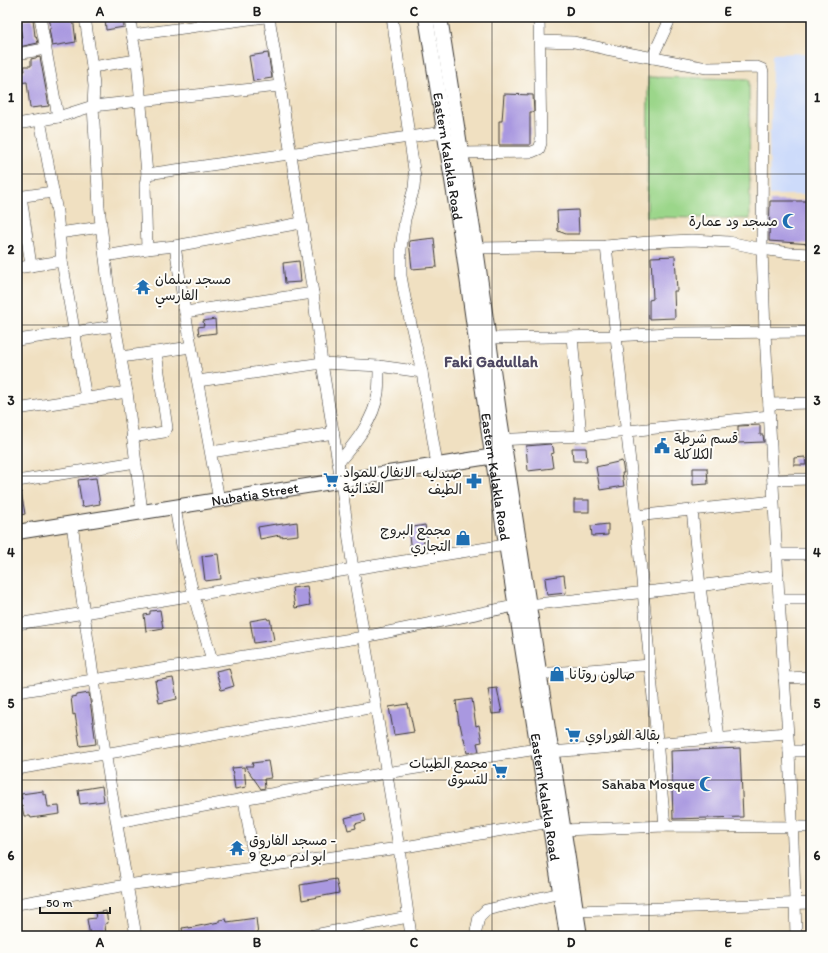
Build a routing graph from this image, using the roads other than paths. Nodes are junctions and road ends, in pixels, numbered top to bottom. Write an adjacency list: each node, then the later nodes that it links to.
1 (40, 17): 13 (street)
2 (85, 17): 17 (street)
3 (130, 17): 11 (street)
4 (265, 17): 11 (street)
5 (269, 17): 18 (street)
6 (392, 17): 25 (street)
7 (426, 17): 24 (street, Eastern Kalakla Road)
8 (440, 17): 26 (street, Eastern Kalakla Road)
9 (539, 17): 12 (street)
10 (671, 17): 15 (street)
11 (132, 35): 16 (street)
12 (540, 41): 15 (street); 26 (street)
13 (45, 49): 14 (street); 21 (street)
14 (17, 54)
15 (652, 58): 38 (street)
16 (137, 60): 17 (street); 19 (street)
17 (92, 67): 20 (street)
18 (279, 86): 19 (street); 27 (street)
19 (140, 101): 20 (street); 28 (street)
20 (93, 106): 21 (street); 32 (street)
21 (58, 117): 22 (street)
22 (40, 120): 23 (street); 29 (street)
23 (17, 124)
24 (444, 132): 25 (street); 71 (street, Eastern Kalakla Road)
25 (409, 136): 27 (street); 59 (street)
26 (461, 153): 36 (street, Eastern Kalakla Road)
27 (290, 154): 28 (street); 31 (street)
28 (147, 174): 37 (street)
29 (53, 192): 30 (street); 33 (street)
30 (19, 197): 42 (street)
31 (302, 223): 34 (street); 44 (street)
32 (101, 227): 33 (street); 40 (street)
33 (59, 233): 41 (street)
34 (175, 246): 37 (street); 45 (street)
35 (606, 246): 36 (street); 38 (street); 50 (street)
36 (476, 248): 52 (street, Eastern Kalakla Road)
37 (147, 249): 40 (street)
38 (762, 250): 39 (street); 48 (street)
39 (811, 254)
40 (105, 256): 46 (street)
41 (62, 261): 42 (street); 47 (street)
42 (31, 266): 43 (street)
43 (17, 268)
44 (313, 293): 45 (street); 57 (street)
45 (185, 312): 54 (street)
46 (116, 326): 47 (street); 56 (street)
47 (74, 332): 53 (street); 62 (street)
48 (764, 332): 49 (street); 50 (street); 64 (street)
49 (811, 332)
50 (615, 336): 51 (street); 67 (street)
51 (572, 337): 52 (street); 69 (street)
52 (489, 338): 71 (street, Eastern Kalakla Road)
53 (17, 340)
54 (192, 347): 55 (street); 60 (street)
55 (156, 352): 56 (street); 70 (street)
56 (121, 357): 61 (street)
57 (322, 363): 58 (street); 60 (street); 68 (street)
58 (379, 366): 59 (street); 75 (street)
59 (422, 372): 76 (street)
60 (198, 381): 72 (street)
61 (127, 392): 62 (street); 70 (street)
62 (86, 398): 65 (street)
63 (811, 403): 64 (street)
64 (769, 404): 66 (street)
65 (17, 408)
66 (770, 416): 67 (street); 79 (street)
67 (627, 432): 69 (street); 86 (street)
68 (334, 433): 72 (street); 75 (street)
69 (581, 436): 71 (street)
70 (132, 437): 74 (street)
71 (497, 440): 73 (street, Eastern Kalakla Road)
72 (211, 452): 81 (street)
73 (499, 456): 76 (street, Nubatia Street); 89 (street, Eastern Kalakla Road); 99 (street, Eastern Kalakla Road)
74 (136, 462): 80 (street); 85 (street)
75 (339, 462): 78 (street)
76 (437, 465): 78 (street, Nubatia Street)
77 (811, 479): 79 (street)
78 (341, 480): 81 (street, Nubatia Street); 92 (street)
79 (773, 480): 82 (street)
80 (17, 481)
81 (219, 500): 83 (street, Nubatia Street)
82 (773, 501): 84 (street); 90 (street)
83 (175, 507): 85 (street, Nubatia Street); 96 (street)
84 (692, 510): 86 (street); 94 (street)
85 (142, 512): 87 (street, Nubatia Street)
86 (636, 516): 95 (street)
87 (72, 523): 88 (street, Nubatia Street); 100 (street)
88 (17, 532)
89 (506, 545): 92 (street); 99 (street, Eastern Kalakla Road)
90 (776, 554): 91 (street); 93 (street)
91 (811, 554)
92 (353, 568): 96 (street); 102 (street)
93 (778, 576): 94 (street); 98 (street)
94 (700, 586): 95 (street); 112 (street)
95 (643, 592): 99 (street); 104 (street)
96 (193, 595): 100 (street); 103 (street)
97 (811, 599): 98 (street)
98 (779, 600): 107 (street)
99 (522, 605): 102 (street); 105 (street, Eastern Kalakla Road); 114 (street, Eastern Kalakla Road)
100 (83, 614): 101 (street); 108 (street)
101 (17, 624)
102 (364, 637): 103 (street); 110 (street)
103 (212, 660): 108 (street)
104 (650, 665): 105 (street); 113 (street)
105 (539, 674): 114 (street, Eastern Kalakla Road)
106 (811, 677): 107 (street)
107 (784, 678): 111 (street)
108 (93, 680): 109 (street); 117 (street)
109 (17, 692)
110 (375, 707): 117 (street); 119 (street)
111 (787, 733): 112 (street); 115 (street)
112 (719, 739): 113 (street)
113 (657, 744): 114 (street); 123 (street)
114 (544, 750): 119 (street); 122 (street, Eastern Kalakla Road); 126 (street, Eastern Kalakla Road)
115 (789, 751): 116 (street); 124 (street)
116 (811, 751)
117 (104, 754): 118 (street); 121 (street)
118 (17, 769)
119 (386, 773): 120 (street); 127 (street)
120 (244, 799): 121 (street); 128 (street)
121 (116, 822): 129 (street)
122 (550, 822): 127 (street); 130 (street, Eastern Kalakla Road)
123 (665, 826): 124 (street); 126 (street)
124 (792, 827): 125 (street); 133 (street)
125 (811, 827)
126 (563, 830): 134 (street, Eastern Kalakla Road)
127 (399, 848): 128 (street); 135 (street)
128 (255, 867): 129 (street)
129 (127, 885): 132 (street); 137 (street)
130 (561, 893): 140 (street); 141 (street, Eastern Kalakla Road)
131 (811, 903): 133 (street)
132 (17, 904)
133 (795, 904): 134 (street); 143 (street)
134 (576, 911): 142 (street, Eastern Kalakla Road)
135 (408, 916): 136 (street); 139 (street)
136 (349, 932): 138 (street)
137 (136, 936)
138 (308, 936)
139 (411, 936)
140 (475, 936)
141 (568, 936)
142 (580, 936)
143 (796, 936)

